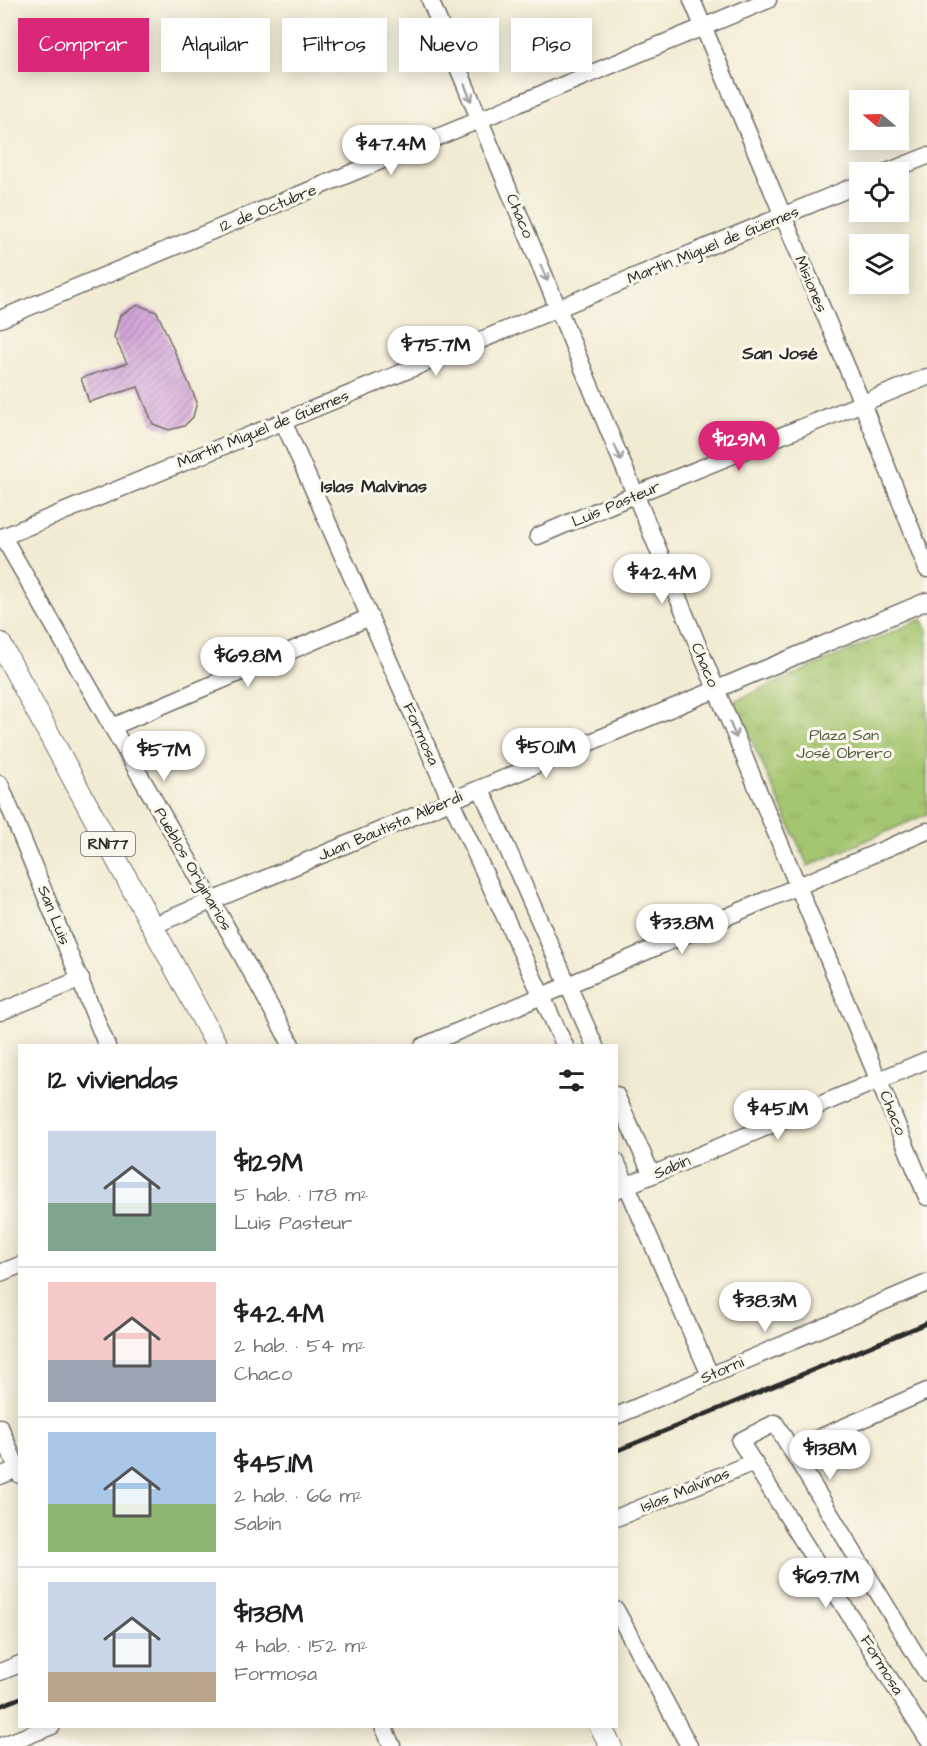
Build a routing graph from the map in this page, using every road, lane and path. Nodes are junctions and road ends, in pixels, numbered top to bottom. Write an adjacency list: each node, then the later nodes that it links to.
1 (430, 0): 5 (street, Chaco, one-way to 5)
2 (692, 0): 4 (street, Misiones)
3 (768, 0): 4 (street, 12 de Octubre)
4 (703, 26): 5 (street, 12 de Octubre); 9 (street, Misiones)
5 (480, 121): 10 (street, Chaco, one-way to 10); 11 (street, 12 de Octubre)
6 (927, 156): 7 (street)
7 (909, 163)
8 (849, 189): 9 (street, Martín Miguel de Güemes)
9 (782, 216): 10 (street, Martín Miguel de Güemes); 13 (street, Misiones)
10 (559, 307): 14 (street, Martín Miguel de Güemes); 15 (street, Chaco, one-way to 15)
11 (0, 319)
12 (927, 377): 13 (street, Luis Pasteur)
13 (862, 403): 15 (street, Luis Pasteur); 18 (street, Misiones)
14 (283, 421): 17 (street, Martín Miguel de Güemes); 20 (street, Formosa)
15 (634, 495): 16 (street, Luis Pasteur); 22 (street, Chaco)
16 (538, 536)
17 (2, 538): 23 (street, Pueblos Originarios)
18 (927, 569)
19 (927, 601): 22 (street, Juan Bautista Alberdi)
20 (370, 617): 23 (street); 26 (street, Formosa)
21 (0, 643): 30 (main road, RN177)
22 (716, 689): 25 (street, Juan Bautista Alberdi); 28 (street, Chaco, one-way to 28)
23 (112, 726): 29 (street, Pueblos Originarios)
24 (0, 784): 31 (street, San Luis)
25 (481, 789): 26 (street, Juan Bautista Alberdi); 32 (street)
26 (451, 801): 29 (street, Juan Bautista Alberdi); 33 (street, Formosa)
27 (927, 831): 28 (street)
28 (798, 887): 32 (street); 42 (street, Chaco)
29 (212, 901): 30 (street, Juan Bautista Alberdi); 37 (street, Pueblos Originarios)
30 (152, 926): 36 (main road, RN177)
31 (81, 979): 34 (street); 35 (street, San Luis)
32 (568, 985): 33 (street); 40 (street)
33 (542, 996): 38 (street); 39 (street, Formosa)
34 (0, 1012)
35 (106, 1044)
36 (216, 1044)
37 (291, 1044)
38 (428, 1044)
39 (563, 1044)
40 (594, 1044)
41 (927, 1060): 42 (street, Sabín)
42 (879, 1079): 45 (street, Sabín); 47 (street, Chaco)
43 (618, 1099): 45 (street)
44 (618, 1170): 46 (street)
45 (652, 1175): 46 (street, Sabín)
46 (622, 1188): 51 (street)
47 (927, 1197)
48 (18, 1266): 49 (street)
49 (0, 1273)
50 (927, 1283): 51 (street, Storni)
51 (710, 1375): 53 (street, Storni)
52 (927, 1391): 55 (street)
53 (618, 1415)
54 (0, 1427): 57 (street)
55 (791, 1450): 56 (street, Formosa); 63 (street, Formosa)
56 (754, 1462): 59 (street, Islas Malvinas); 67 (street, Formosa)
57 (18, 1472): 58 (street)
58 (0, 1476)
59 (618, 1517)
60 (618, 1614): 71 (street)
61 (18, 1665): 62 (street)
62 (0, 1672)
63 (927, 1673)
64 (47, 1728): 68 (street)
65 (384, 1728): 69 (street)
66 (601, 1728): 70 (main road)
67 (927, 1737)
68 (1, 1746)
69 (392, 1746)
70 (611, 1746)
71 (689, 1746)

